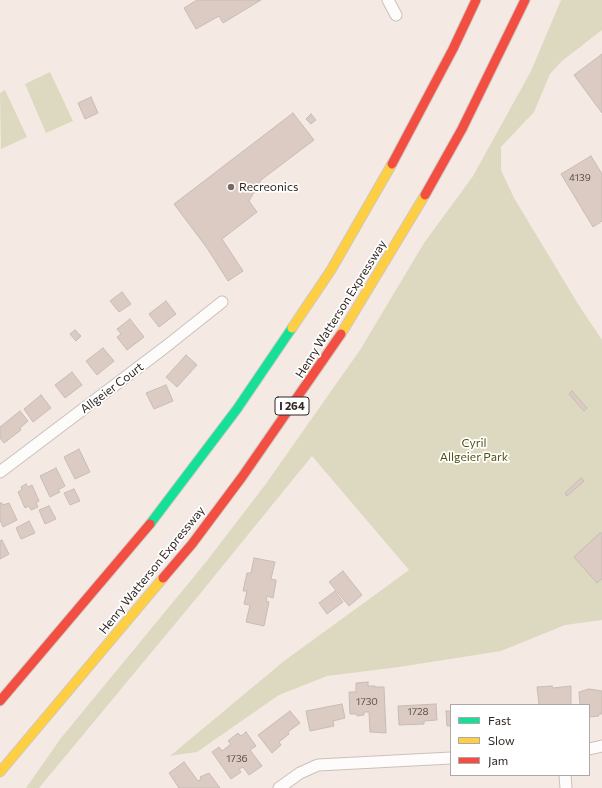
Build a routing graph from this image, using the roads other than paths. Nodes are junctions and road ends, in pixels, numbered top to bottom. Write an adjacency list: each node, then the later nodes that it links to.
1 (388, 0): 4 (street)
2 (476, 0): 7 (highway)
3 (525, 0): 11 (highway, Henry Watterson Expressway / I 264)
4 (396, 15)
5 (222, 302): 6 (street, Allgeier Court)
6 (0, 472)
7 (0, 701)
8 (602, 746): 9 (street)
9 (590, 749)
10 (450, 758): 13 (street)
11 (0, 772)
12 (565, 776): 14 (street)
13 (279, 788)
14 (566, 788)

